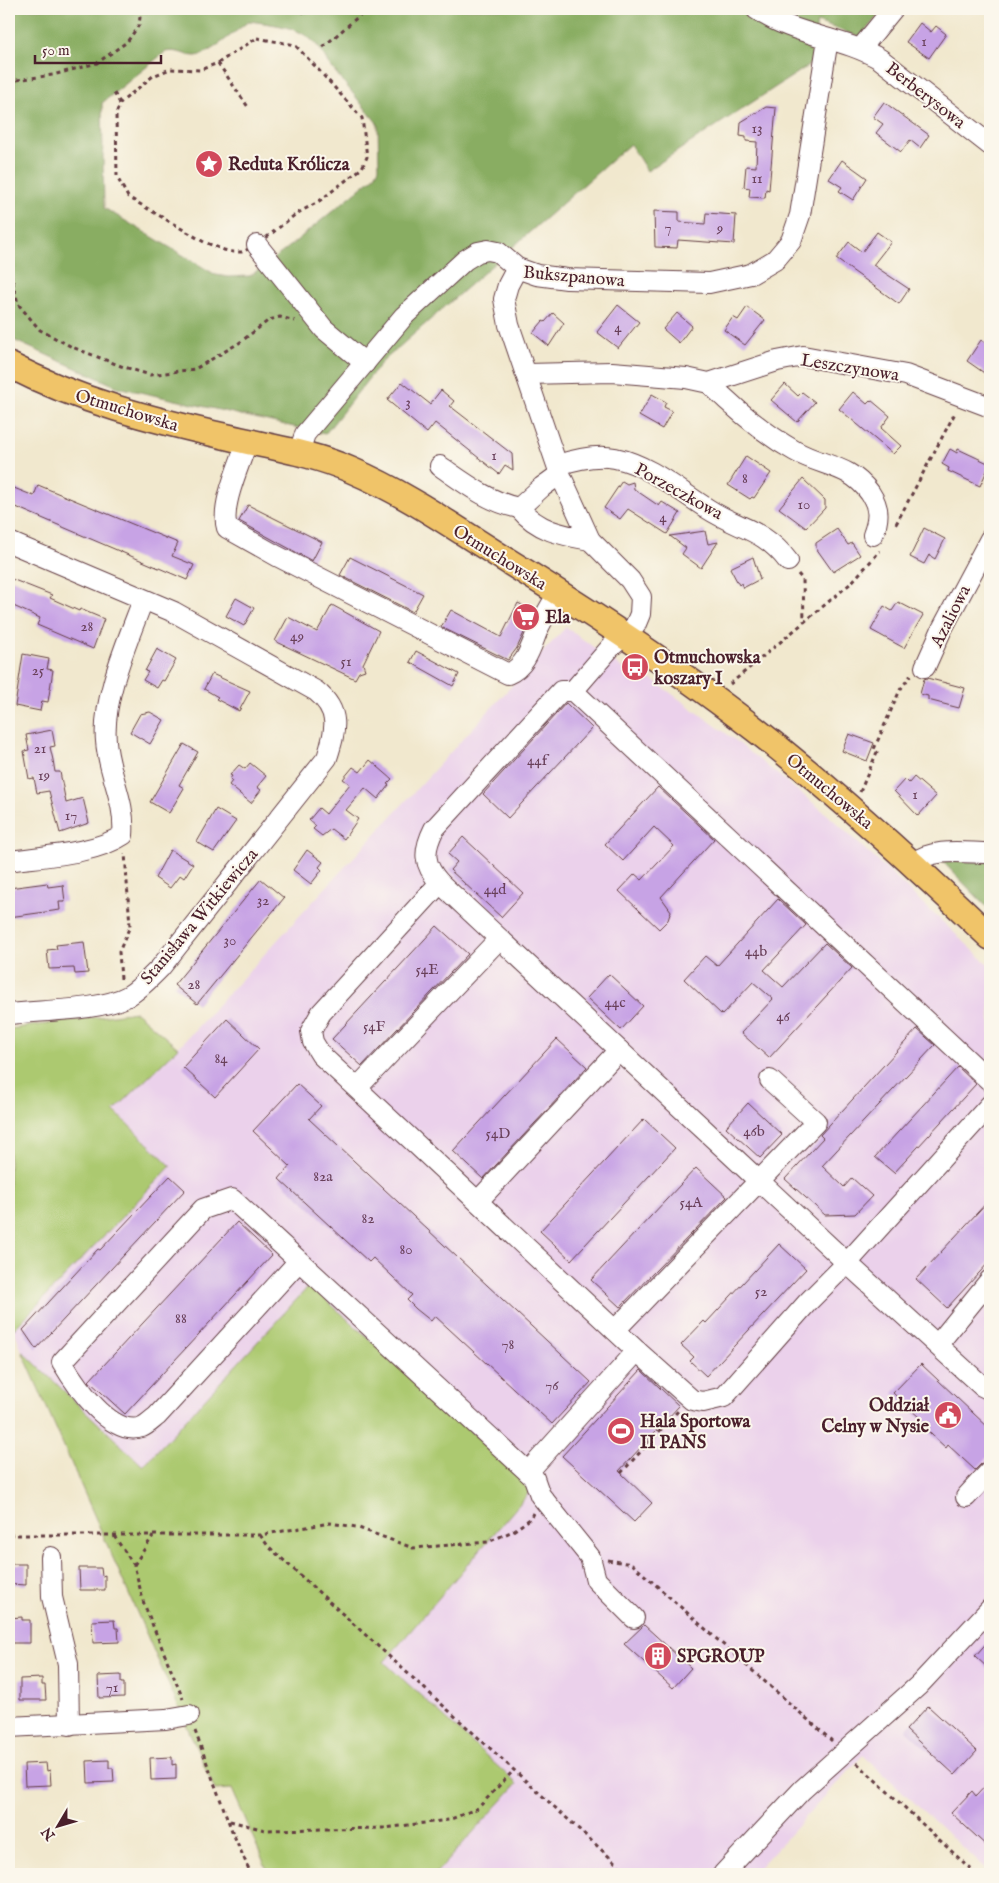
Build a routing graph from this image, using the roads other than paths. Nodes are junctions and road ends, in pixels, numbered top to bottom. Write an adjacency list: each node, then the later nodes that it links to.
1 (756, 9): 3 (street, Berberysowa)
2 (893, 9): 4 (street)
3 (828, 39): 4 (street, Berberysowa); 7 (street, Bukszpanowa)
4 (861, 48): 5 (street, Berberysowa)
5 (990, 145)
6 (257, 246): 8 (street)
7 (517, 268): 8 (street); 10 (street, Bukszpanowa)
8 (365, 362): 14 (street)
9 (9, 365): 13 (main road, Otmuchowska)
10 (527, 374): 11 (street, Leszczynowa); 16 (street, Bukszpanowa)
11 (709, 383): 12 (street, Leszczynowa); 20 (street)
12 (990, 407)
13 (247, 442): 14 (main road, Otmuchowska); 23 (street)
14 (299, 452): 23 (main road, Otmuchowska)
15 (440, 466): 17 (street)
16 (559, 469): 17 (street); 19 (street, Bukszpanowa); 22 (street, Porzeczkowa)
17 (519, 508): 19 (street)
18 (990, 539): 26 (street, Azaliowa)
19 (590, 540): 25 (street, Bukszpanowa)
20 (878, 541)
21 (9, 542): 24 (street)
22 (788, 561)
23 (558, 592): 25 (main road, Otmuchowska)
24 (143, 600): 29 (street); 34 (street, Stanisława Witkiewicza)
25 (624, 636): 27 (street); 30 (main road, Otmuchowska)
26 (925, 667)
27 (573, 691): 31 (street); 37 (street)
28 (990, 853): 30 (street)
29 (9, 861)
30 (913, 863): 32 (main road, Otmuchowska)
31 (440, 883): 33 (street); 38 (street)
32 (990, 937)
33 (499, 939): 35 (street); 38 (street)
34 (9, 1014)
35 (619, 1050): 40 (street); 41 (street)
36 (770, 1080): 40 (street)
37 (990, 1081)
38 (357, 1088): 41 (street)
39 (990, 1105): 43 (street)
40 (759, 1181): 43 (street); 45 (street)
41 (479, 1200): 45 (street)
42 (299, 1261): 42 (street); 50 (street)
43 (847, 1263): 46 (street); 47 (street)
44 (990, 1280): 46 (street)
45 (615, 1330): 47 (street)
46 (938, 1344): 48 (street)
47 (637, 1351): 50 (street)
48 (990, 1390)
49 (990, 1471): 51 (street)
50 (528, 1472): 54 (street)
51 (966, 1497)
52 (51, 1557): 56 (street)
53 (990, 1609): 58 (street)
54 (634, 1618)
55 (189, 1714): 56 (street)
56 (69, 1725): 57 (street)
57 (9, 1727)
58 (723, 1874)

